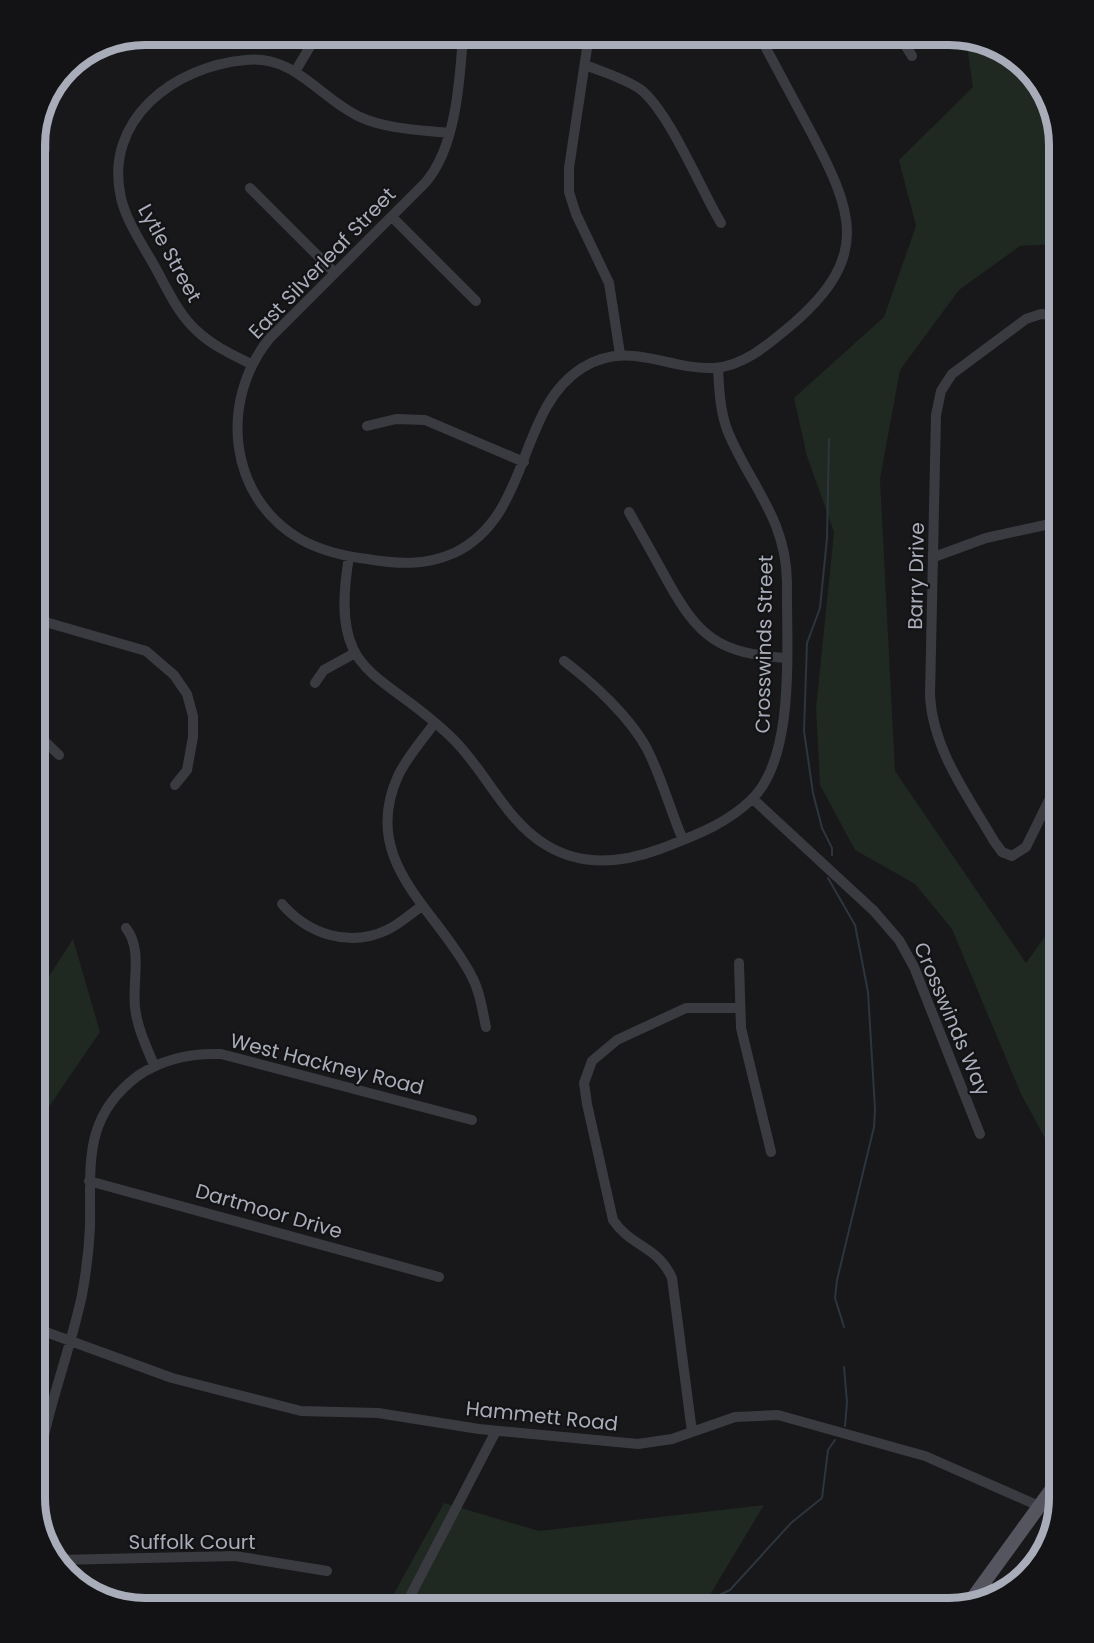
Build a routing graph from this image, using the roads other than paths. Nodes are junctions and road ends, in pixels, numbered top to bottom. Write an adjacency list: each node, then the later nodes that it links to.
1 (311, 45): 8 (street)
2 (462, 45): 9 (street, East Silverleaf Street)
3 (588, 45): 7 (street)
4 (764, 45): 18 (street)
5 (905, 45): 6 (street)
6 (912, 56)
7 (585, 65): 12 (street); 16 (street)
8 (296, 70): 9 (street, Lytle Street); 17 (street, Lytle Street)
9 (449, 133): 11 (street, East Silverleaf Street)
10 (250, 188): 13 (street)
11 (392, 217): 13 (street, East Silverleaf Street); 14 (street)
12 (721, 223)
13 (335, 273): 17 (street, East Silverleaf Street)
14 (476, 301)
15 (1049, 314): 24 (street, Barry Drive)
16 (620, 354): 18 (street); 20 (street, East Silverleaf Street)
17 (251, 364): 23 (street, East Silverleaf Street)
18 (718, 368): 27 (street, Crosswinds Street)
19 (367, 426): 20 (street)
20 (524, 462): 23 (street, East Silverleaf Street)
21 (630, 512): 27 (street)
22 (1049, 524): 24 (street)
23 (349, 557): 26 (street, Crosswinds Street)
24 (934, 557): 35 (street, Barry Drive)
25 (45, 622): 33 (street)
26 (355, 653): 29 (street); 30 (street, Crosswinds Street)
27 (785, 658): 34 (street, Crosswinds Street)
28 (564, 661): 36 (street)
29 (315, 683)
30 (434, 724): 36 (street, Crosswinds Street); 38 (street)
31 (45, 742): 32 (street)
32 (59, 755)
33 (175, 785)
34 (753, 799): 36 (street, Crosswinds Street); 45 (street, Crosswinds Way)
35 (1049, 801)
36 (683, 840)
37 (282, 904): 38 (street)
38 (422, 906): 42 (street)
39 (126, 928): 43 (street)
40 (739, 963): 41 (street)
41 (739, 1008): 46 (street); 52 (street)
42 (486, 1028)
43 (154, 1065): 44 (street, West Hackney Road); 47 (street, West Hackney Road)
44 (472, 1120)
45 (980, 1134)
46 (771, 1152)
47 (89, 1181): 48 (street, Dartmoor Drive); 50 (street, West Hackney Road)
48 (439, 1276)
49 (45, 1332): 50 (street, Hammett Road)
50 (69, 1342): 51 (street, Hammett Road); 53 (street, West Hackney Road)
51 (496, 1431): 52 (street, Hammett Road); 59 (street)
52 (692, 1432): 55 (street, Hammett Road)
53 (45, 1433)
54 (1049, 1492): 55 (main road)
55 (1039, 1506): 58 (main road)
56 (67, 1560): 57 (street, Suffolk Court)
57 (327, 1571)
58 (975, 1595)
59 (409, 1598)

